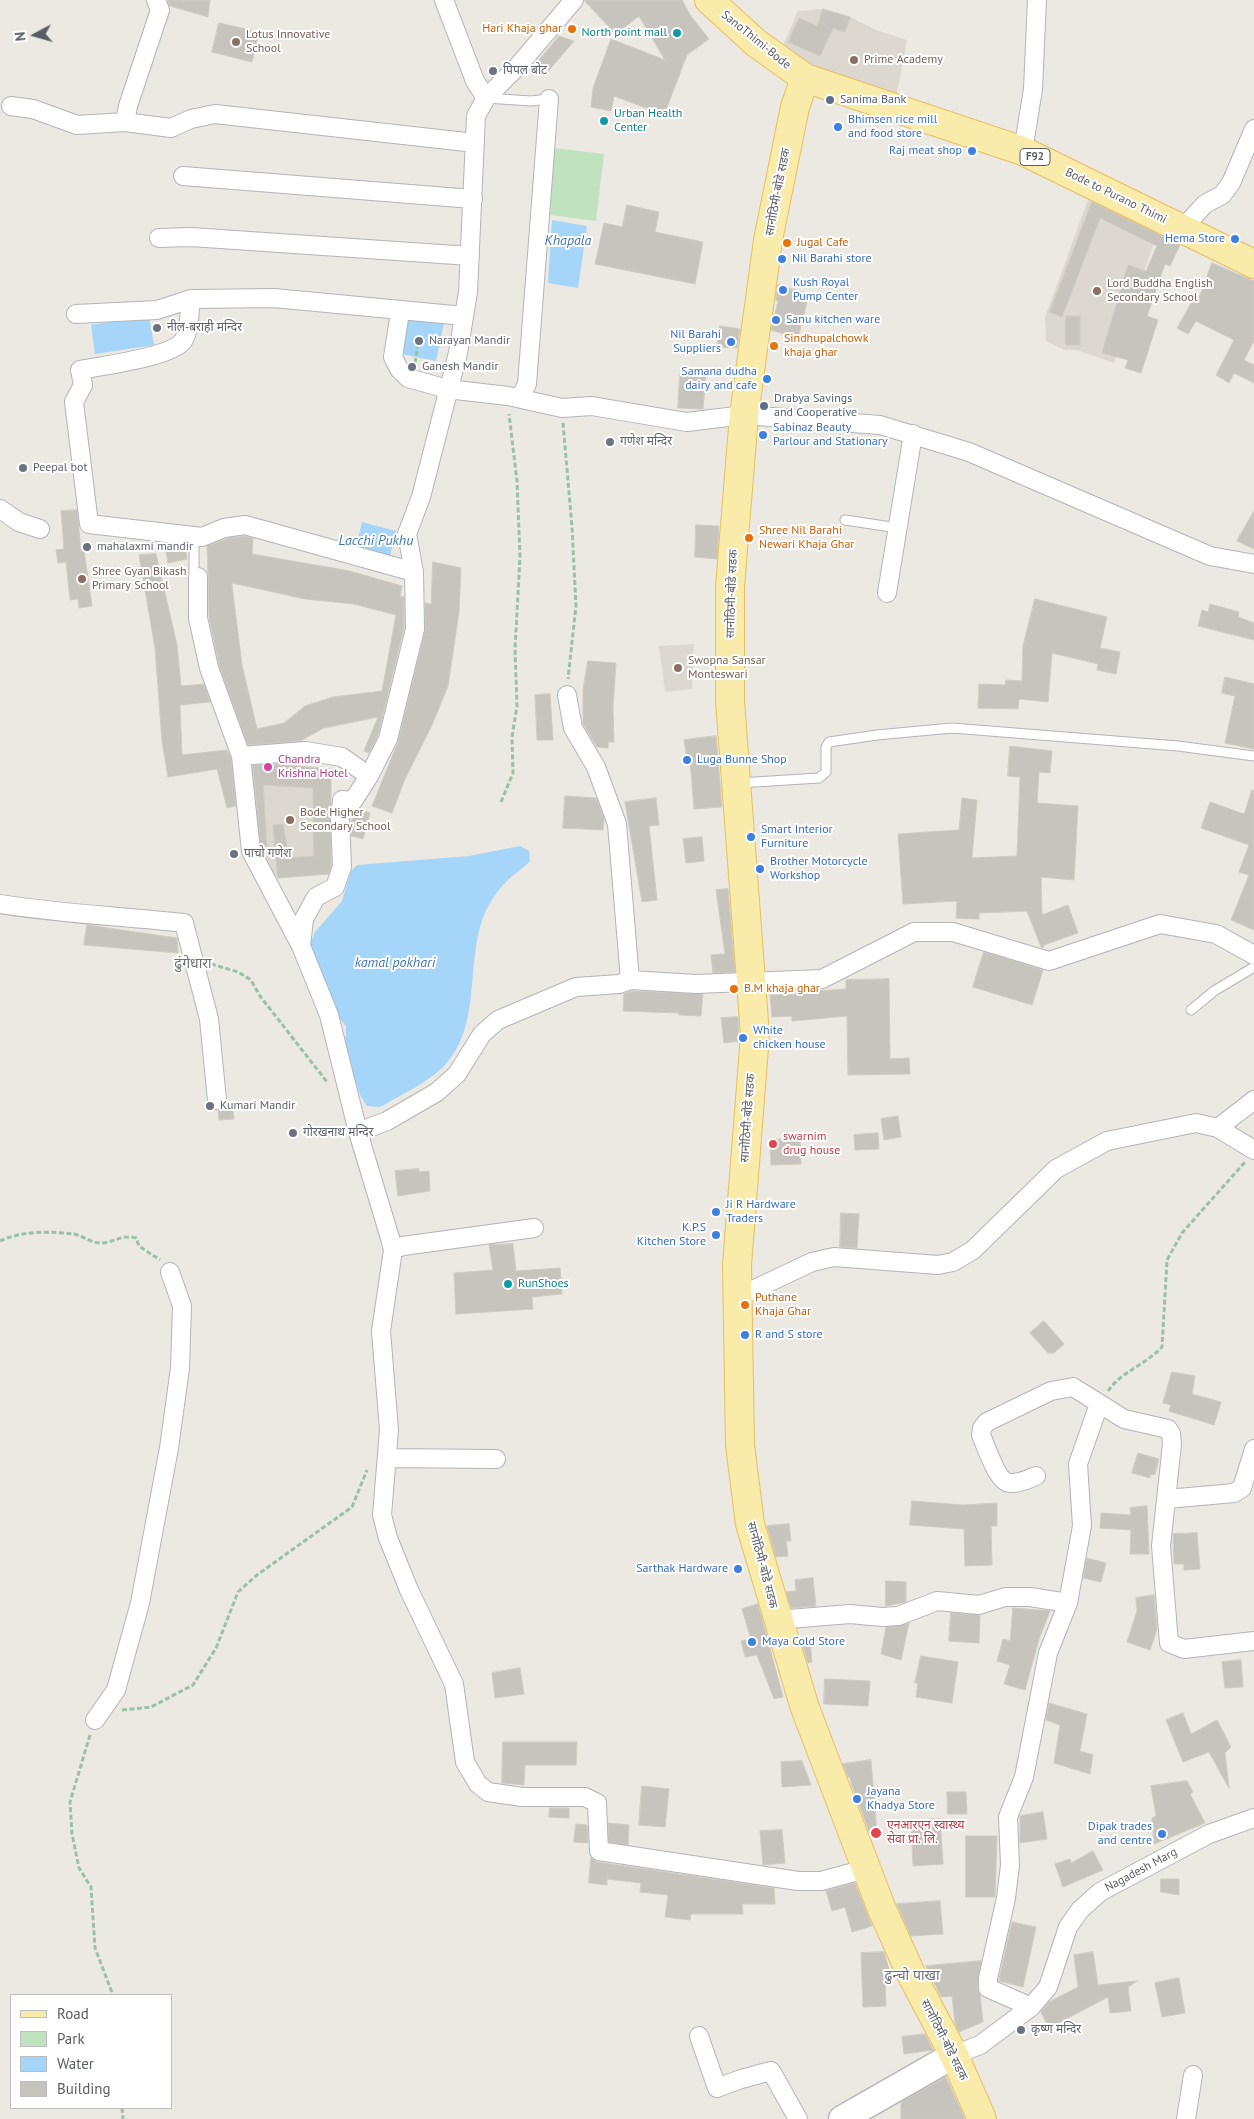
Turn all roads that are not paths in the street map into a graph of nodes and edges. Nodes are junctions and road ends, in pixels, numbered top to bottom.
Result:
1 (156, 0) edge
2 (444, 0) edge
3 (574, 0) edge
4 (709, 0) edge
5 (1037, 0) edge
6 (805, 78) junction
7 (486, 98) junction
8 (549, 99) joint
9 (11, 106) dead end
10 (125, 122) junction
11 (1254, 129) edge
12 (475, 143) junction
13 (1023, 151) junction
14 (183, 176) dead end
15 (473, 199) junction
16 (1182, 228) junction
17 (159, 238) dead end
18 (470, 256) junction
19 (1254, 264) edge
20 (191, 300) junction
21 (400, 312) junction
22 (76, 314) dead end
23 (464, 316) junction
24 (447, 389) junction
25 (514, 397) junction
26 (744, 415) junction
27 (913, 434) junction
28 (0, 509) edge
29 (844, 520) dead end
30 (898, 528) junction
31 (40, 529) dead end
32 (194, 534) junction
33 (1254, 564) edge
34 (414, 572) junction
35 (198, 577) joint
36 (887, 593) dead end
37 (567, 695) road end
38 (241, 756) junction
39 (1254, 756) edge
40 (370, 776) junction
41 (736, 783) junction
42 (0, 904) edge
43 (300, 946) junction
44 (1254, 955) edge
45 (1254, 967) edge
46 (630, 980) junction
47 (750, 982) junction
48 (1191, 1010) dead end
49 (217, 1100) dead end
50 (1254, 1100) edge
51 (1218, 1128) junction
52 (358, 1132) junction
53 (1251, 1154) edge
54 (534, 1228) dead end
55 (392, 1250) junction
56 (170, 1272) road end
57 (738, 1297) junction
58 (1099, 1404) junction
59 (1254, 1449) edge
60 (388, 1458) junction
61 (496, 1459) dead end
62 (1036, 1476) dead end
63 (1167, 1499) junction
64 (1068, 1603) junction
65 (777, 1620) junction
66 (1254, 1641) edge
67 (94, 1720) road end
68 (1254, 1818) edge
69 (866, 1869) junction
70 (1031, 2007) junction
71 (699, 2036) dead end
72 (954, 2055) junction
73 (1193, 2076) dead end
74 (798, 2119) edge
75 (842, 2119) edge
76 (982, 2119) edge
77 (1186, 2119) edge

1 - 10 street
2 - 7 street
3 - 7 street
4 - 6 main road, SanoThimi-Bode / F92
5 - 13 street
6 - 13 main road, Bode to Purano Thimi / F92
6 - 26 main road, सानोठिमी-बोडे सडक
7 - 8 lane
7 - 12 street
8 - 25 street
9 - 10 street
10 - 12 street
11 - 16 street
12 - 15 street
13 - 16 main road, Bode to Purano Thimi / F92
14 - 15 street
15 - 18 street
16 - 19 main road, Bode to Purano Thimi / F92
17 - 18 street
18 - 23 street
20 - 21 street
20 - 22 street
20 - 32 street
21 - 23 street
21 - 24 street
23 - 24 street
24 - 25 street
24 - 34 street
25 - 26 street
26 - 27 street
26 - 41 main road, सानोठिमी-बोडे सडक
27 - 30 street
27 - 33 street
28 - 31 street
29 - 30 lane
30 - 36 street
32 - 34 street
32 - 35 lane
34 - 40 street
35 - 38 street
37 - 46 street
38 - 40 street
38 - 43 street
39 - 41 lane
40 - 43 street
41 - 47 main road, सानोठिमी-बोडे सडक
42 - 49 street
43 - 52 street
44 - 47 street
45 - 48 lane
46 - 47 street
46 - 52 street
47 - 57 main road, सानोठिमी-बोडे सडक
50 - 51 street
51 - 53 street
51 - 57 street
52 - 55 street
54 - 55 street
55 - 60 street
56 - 67 street
57 - 65 main road, सानोठिमी-बोडे सडक
58 - 62 street
58 - 63 street
58 - 64 street
59 - 63 street
60 - 61 street
60 - 69 street
63 - 66 street
64 - 65 street
64 - 70 street
65 - 69 main road, सानोठिमी-बोडे सडक
68 - 70 street, Nagadesh Marg
69 - 72 main road, सानोठिमी-बोडे सडक
70 - 72 street, Nagadesh Marg
71 - 74 street
72 - 75 street
72 - 76 main road, सानोठिमी-बोडे सडक
73 - 77 street

